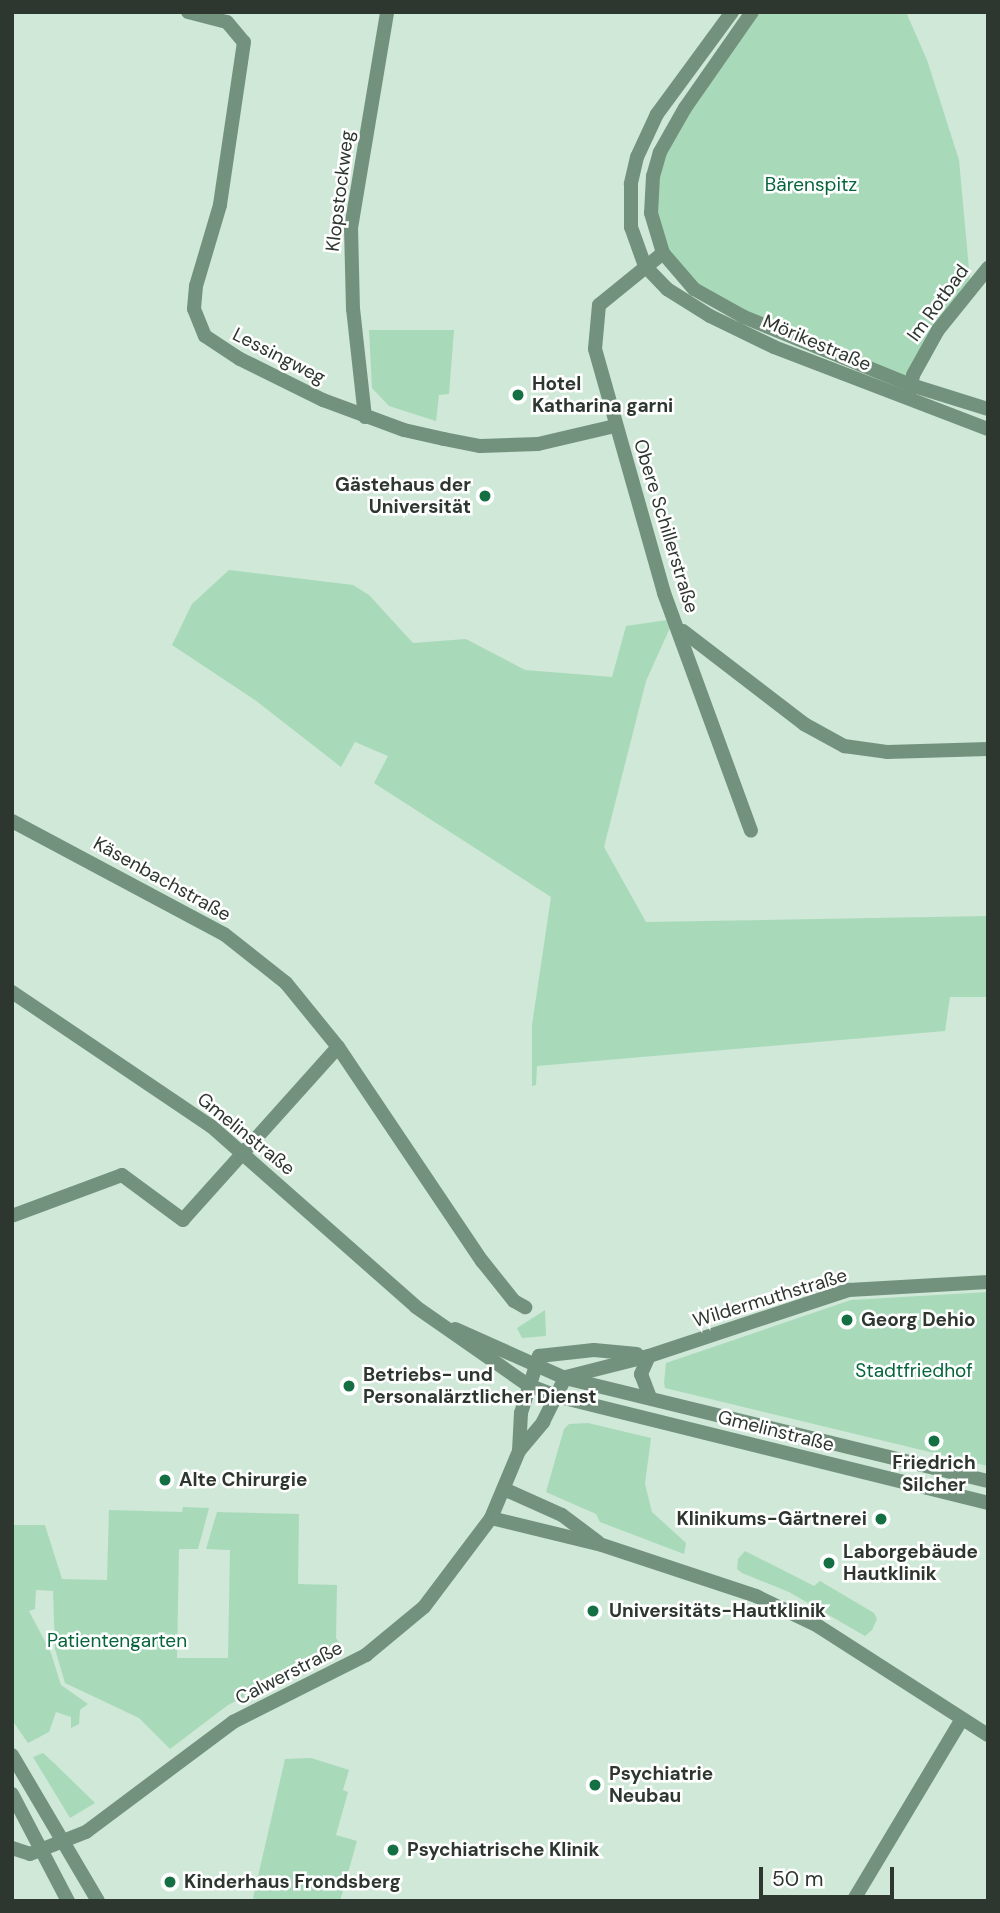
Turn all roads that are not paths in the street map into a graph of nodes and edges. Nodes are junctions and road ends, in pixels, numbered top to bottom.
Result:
1 (188, 12) edge
2 (387, 12) edge
3 (728, 14) edge
4 (751, 14) edge
5 (738, 32) junction
6 (663, 253) junction
7 (645, 266) junction
8 (988, 268) edge
9 (911, 386) junction
10 (907, 400) junction
11 (988, 409) edge
12 (365, 417) junction
13 (615, 426) junction
14 (988, 429) edge
15 (674, 619) junction
16 (988, 749) edge
17 (12, 821) edge
18 (751, 831) dead end
19 (12, 992) edge
20 (338, 1047) junction
21 (241, 1150) junction
22 (12, 1216) edge
23 (988, 1282) edge
24 (525, 1307) dead end
25 (440, 1324) junction
26 (649, 1356) junction
27 (535, 1366) junction
28 (565, 1378) junction
29 (528, 1385) junction
30 (556, 1396) junction
31 (650, 1398) junction
32 (519, 1451) junction
33 (988, 1481) edge
34 (506, 1490) junction
35 (988, 1503) edge
36 (491, 1518) junction
37 (602, 1545) junction
38 (962, 1719) junction
39 (988, 1735) edge
40 (12, 1755) edge
41 (12, 1794) edge
42 (12, 1848) edge
43 (68, 1901) edge
44 (98, 1901) edge
45 (853, 1901) edge

1 - 12 street, Lessingweg
2 - 12 street, Klopstockweg
3 - 4 street
3 - 5 street
3 - 7 street
4 - 5 street
5 - 6 street
6 - 7 street, Obere Schillerstraße
6 - 9 street, Mörikestraße
7 - 10 street, Mörikestraße
7 - 13 street, Obere Schillerstraße
8 - 9 street, Im Rotbad
9 - 10 street, Im Rotbad
9 - 11 street, Mörikestraße
10 - 14 street, Mörikestraße
12 - 13 street, Lessingweg
13 - 15 street, Obere Schillerstraße
15 - 16 street
15 - 18 street, Obere Schillerstraße
17 - 20 street, Käsenbachstraße
19 - 21 street, Gmelinstraße
20 - 21 street
20 - 24 street, Käsenbachstraße
21 - 22 street
21 - 25 street, Gmelinstraße
23 - 26 street, Wildermuthstraße
25 - 27 street, Gmelinstraße
25 - 29 street, Gmelinstraße
26 - 27 street, Wildermuthstraße
26 - 28 street, Wildermuthstraße
26 - 31 street
27 - 28 street, Gmelinstraße
27 - 29 street
28 - 30 street
28 - 31 street, Gmelinstraße
29 - 30 street, Gmelinstraße
29 - 32 street, Calwerstraße
30 - 32 street, Calwerstraße
30 - 35 street, Gmelinstraße
31 - 33 street, Gmelinstraße
32 - 34 street, Calwerstraße
34 - 36 street, Calwerstraße
34 - 37 street
36 - 37 street
36 - 42 street, Calwerstraße, bridge
37 - 38 street
38 - 39 street
38 - 45 street
40 - 44 street
41 - 43 street

